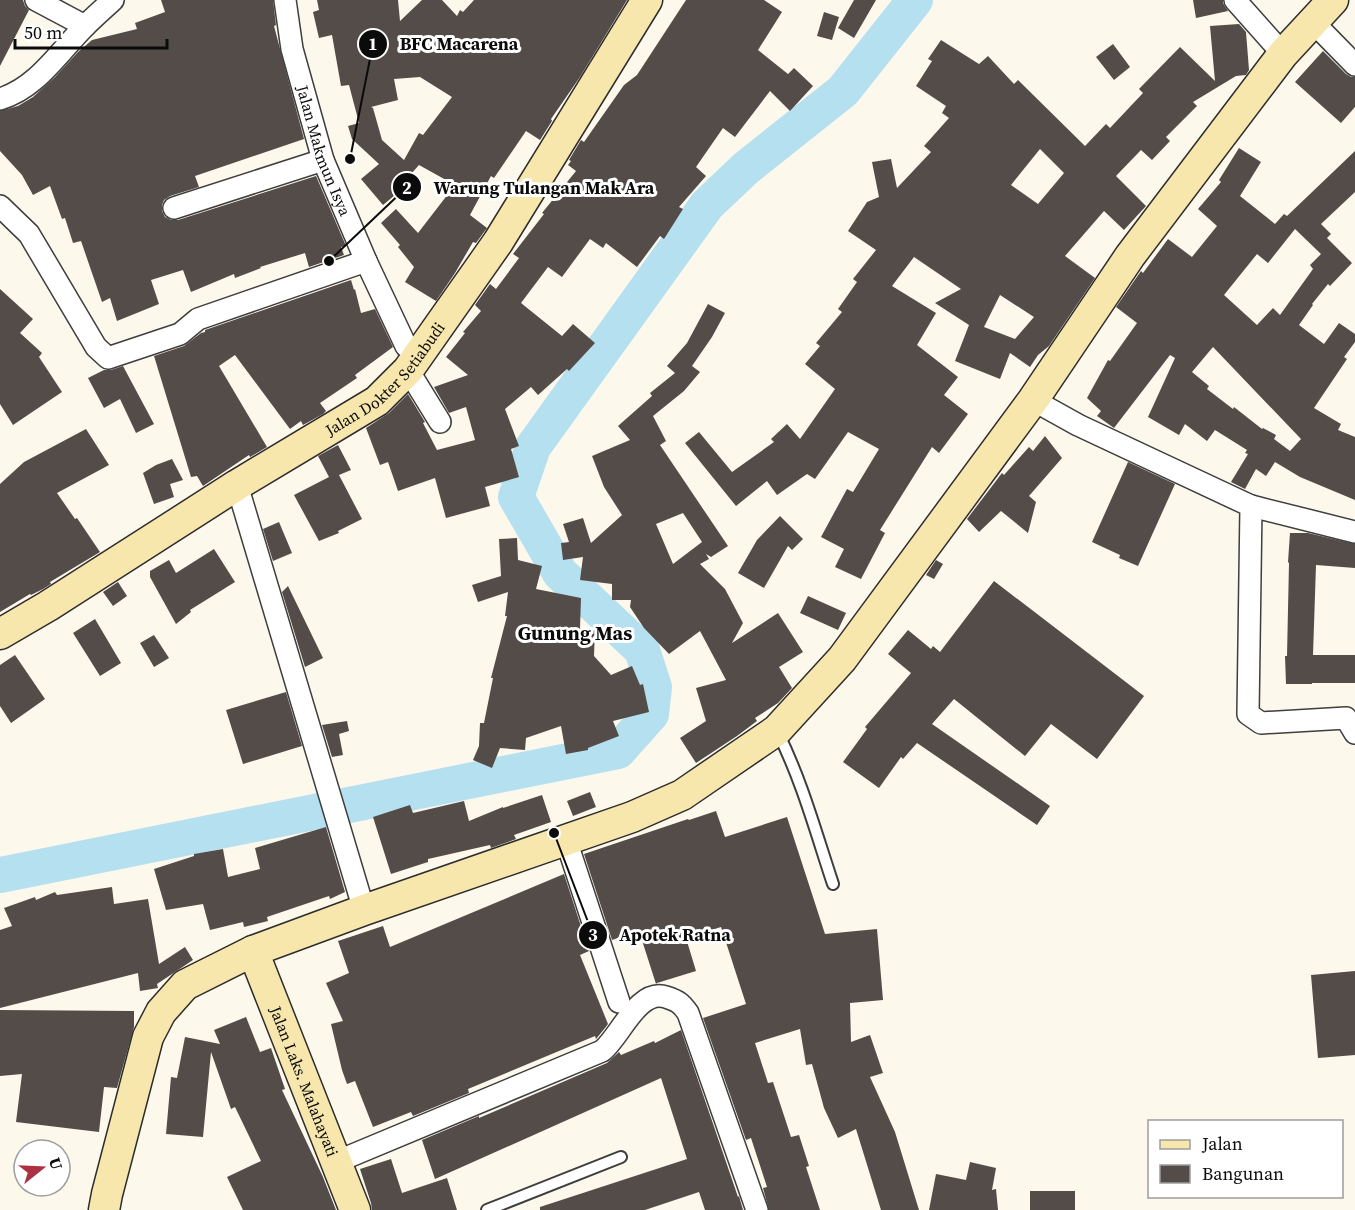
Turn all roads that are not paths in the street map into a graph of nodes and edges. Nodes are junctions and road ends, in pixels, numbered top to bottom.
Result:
1 (36, 0) edge
2 (112, 0) edge
3 (285, 0) edge
4 (647, 0) edge
5 (1235, 0) edge
6 (1333, 0) edge
7 (1313, 22) junction
8 (85, 26) junction
9 (1283, 54) junction
10 (1355, 65) edge
11 (0, 99) edge
12 (323, 160) junction
13 (0, 206) edge
14 (174, 208) dead end
15 (366, 261) junction
16 (412, 363) junction
17 (1033, 400) junction
18 (440, 422) dead end
19 (237, 485) junction
20 (1251, 506) junction
21 (1355, 532) edge
22 (0, 634) edge
23 (777, 730) junction
24 (1355, 732) edge
25 (566, 840) junction
26 (833, 884) dead end
27 (364, 910) junction
28 (253, 951) junction
29 (619, 1002) dead end
30 (621, 1157) dead end
31 (336, 1162) junction
32 (104, 1210) edge
33 (355, 1210) edge
34 (487, 1210) edge
35 (757, 1210) edge

1 - 8 street
2 - 8 street
3 - 12 street, Jalan Makmun Isya
4 - 16 street, Jalan Dokter Setiabudi
5 - 9 street
6 - 7 street
7 - 9 street
7 - 10 street
8 - 11 street
9 - 17 street
12 - 14 street
12 - 15 street, Jalan Makmun Isya
13 - 15 street
15 - 16 street, Jalan Makmun Isya
16 - 18 street, Jalan Makmun Isya
16 - 19 street, Jalan Dokter Setiabudi
17 - 20 street
17 - 23 street
19 - 22 street, Jalan Dokter Setiabudi
19 - 27 street
20 - 21 street
20 - 24 street
23 - 25 street
23 - 26 lane
25 - 27 street
25 - 29 street
27 - 28 street
28 - 31 street, Jalan Laks. Malahayati
28 - 32 street
30 - 34 lane
31 - 33 street, Jalan Laks. Malahayati
31 - 35 street

